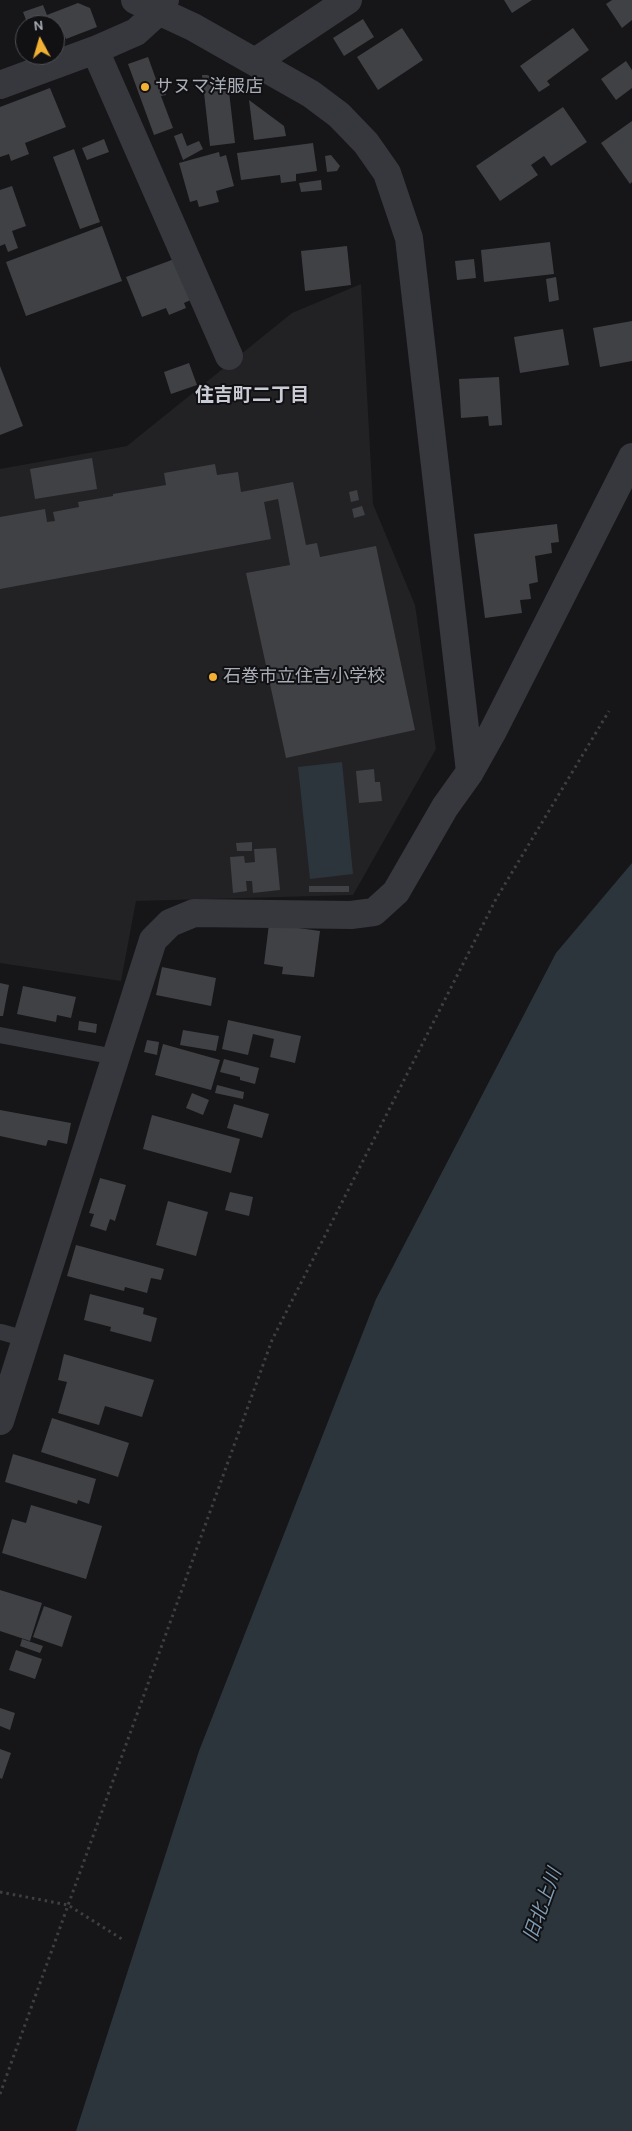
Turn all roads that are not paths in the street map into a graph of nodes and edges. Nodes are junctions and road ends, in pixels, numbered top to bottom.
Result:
1 (348, 0) edge
2 (153, 4) edge
3 (95, 50) junction
4 (255, 62) junction
5 (0, 85) edge
6 (229, 356) dead end
7 (632, 457) edge
8 (465, 778) junction
9 (0, 1035) edge
10 (115, 1057) junction
11 (13, 1336) edge
12 (8, 1367) edge
13 (0, 1421) edge

1 - 4 street
2 - 3 street
2 - 4 street
3 - 5 street
3 - 6 street
4 - 8 street
7 - 8 street
8 - 10 street
9 - 10 lane
10 - 11 street
11 - 12 street
12 - 13 street

